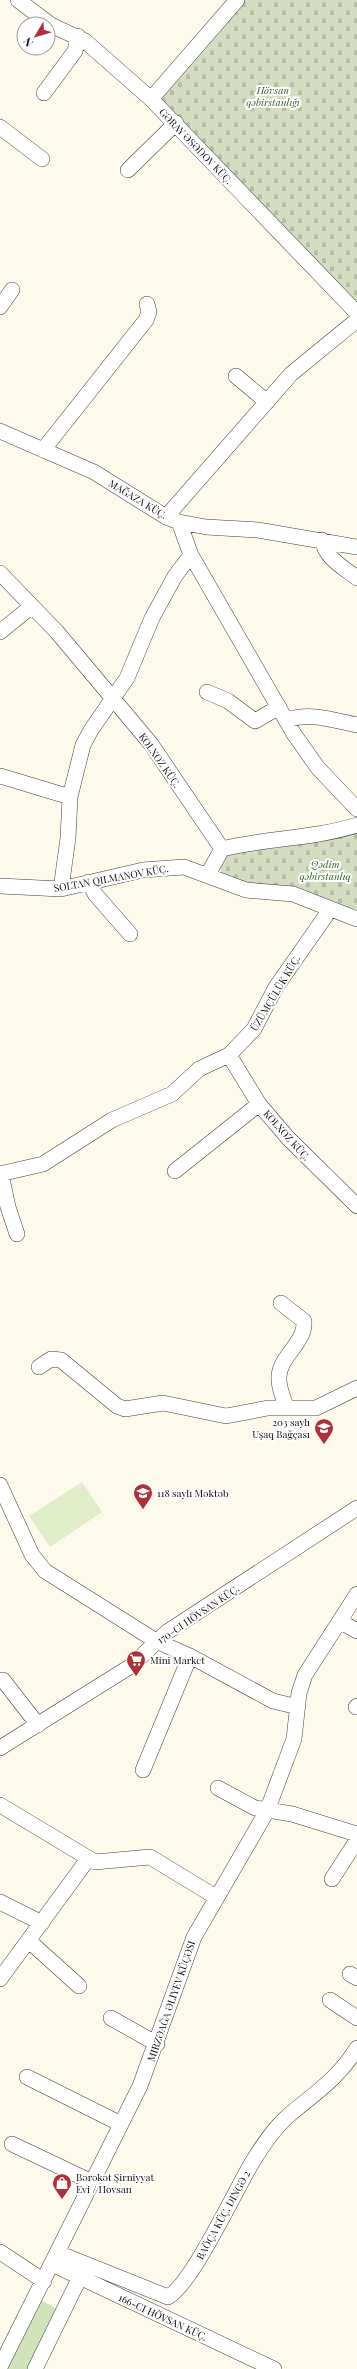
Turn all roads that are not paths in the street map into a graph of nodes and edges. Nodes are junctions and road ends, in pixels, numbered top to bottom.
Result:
1 (18, 0) edge
2 (237, 0) edge
3 (78, 36) junction
4 (44, 93) dead end
5 (151, 99) junction
6 (176, 123) junction
7 (0, 127) edge
8 (42, 158) dead end
9 (128, 170) dead end
10 (12, 290) dead end
11 (147, 304) dead end
12 (0, 307) edge
13 (357, 313) edge
14 (357, 320) edge
15 (236, 376) dead end
16 (267, 402) junction
17 (0, 431) edge
18 (43, 450) junction
19 (173, 520) junction
20 (322, 540) junction
21 (357, 547) edge
22 (191, 555) junction
23 (1, 575) edge
24 (357, 578) edge
25 (32, 606) junction
26 (0, 632) edge
27 (207, 692) dead end
28 (113, 698) junction
29 (279, 708) junction
30 (287, 720) junction
31 (357, 725) edge
32 (0, 776) edge
33 (70, 797) junction
34 (357, 809) edge
35 (357, 825) edge
36 (222, 849) junction
37 (208, 874) junction
38 (89, 882) junction
39 (0, 886) edge
40 (61, 889) junction
41 (328, 908) junction
42 (357, 919) edge
43 (130, 934) dead end
44 (229, 1055) junction
45 (259, 1104) junction
46 (175, 1171) dead end
47 (1, 1174) edge
48 (357, 1206) edge
49 (17, 1234) dead end
50 (281, 1303) dead end
51 (39, 1367) dead end
52 (357, 1388) edge
53 (286, 1408) junction
54 (0, 1484) edge
55 (357, 1508) edge
56 (357, 1594) edge
57 (341, 1622) junction
58 (357, 1632) edge
59 (156, 1641) junction
60 (190, 1656) junction
61 (3, 1680) dead end
62 (298, 1707) junction
63 (38, 1725) junction
64 (0, 1748) edge
65 (143, 1770) dead end
66 (218, 1788) dead end
67 (0, 1805) edge
68 (267, 1811) junction
69 (357, 1834) edge
70 (357, 1840) edge
71 (88, 1859) junction
72 (332, 1879) dead end
73 (216, 1897) junction
74 (0, 1902) edge
75 (42, 1924) junction
76 (29, 1941) junction
77 (0, 1980) edge
78 (79, 1986) dead end
79 (330, 2000) dead end
80 (111, 2018) dead end
81 (357, 2018) edge
82 (157, 2044) junction
83 (357, 2048) edge
84 (27, 2077) dead end
85 (121, 2124) junction
86 (12, 2144) dead end
87 (92, 2182) junction
88 (0, 2252) edge
89 (55, 2259) junction
90 (80, 2277) junction
91 (44, 2281) junction
92 (0, 2367) edge
93 (35, 2369) edge
94 (274, 2369) edge

1 - 3 street, GƏRAY ƏSƏDOV KÜÇ.
2 - 5 street
3 - 4 street
3 - 5 street, GƏRAY ƏSƏDOV KÜÇ.
5 - 6 street, GƏRAY ƏSƏDOV KÜÇ.
6 - 9 street
6 - 13 street, GƏRAY ƏSƏDOV KÜÇ.
7 - 8 street
10 - 12 street
11 - 18 street
14 - 16 street
15 - 16 street
16 - 19 street
17 - 18 street, MAĞAZA KÜÇ.
18 - 19 street, MAĞAZA KÜÇ.
19 - 20 street, MAĞAZA KÜÇ.
19 - 22 street
20 - 21 street, MAĞAZA KÜÇ.
20 - 24 street
22 - 28 street
22 - 29 street
23 - 25 street, KOLXOZ KÜÇ.
25 - 26 street
25 - 28 street, KOLXOZ KÜÇ.
27 - 29 street
28 - 33 street
28 - 36 street, KOLXOZ KÜÇ.
29 - 30 street
30 - 31 street
30 - 34 street
32 - 33 street
33 - 40 street
35 - 36 street
36 - 37 street
37 - 38 street
37 - 41 street
38 - 40 street
38 - 43 street
39 - 40 street
41 - 42 street
41 - 44 street, ÜZÜMÇÜLÜK KÜÇ.
44 - 45 street, KOLXOZ KÜÇ.
44 - 47 street, ÜZÜMÇÜLÜK KÜÇ.
45 - 46 street
45 - 48 street, KOLXOZ KÜÇ.
47 - 49 street
50 - 53 street
51 - 53 street
52 - 53 street
54 - 59 street
55 - 59 street, 170-CI HÖVSAN KÜÇ.
56 - 57 street, MIRZƏAĞA ƏLIYEV KÜÇƏSI
57 - 58 street
57 - 62 street, MIRZƏAĞA ƏLIYEV KÜÇƏSI
59 - 60 street
59 - 63 street, 170-CI HÖVSAN KÜÇ.
60 - 62 street
60 - 65 street
61 - 63 street
62 - 68 street, MIRZƏAĞA ƏLIYEV KÜÇƏSI
63 - 64 street, 170-CI HÖVSAN KÜÇ.
66 - 68 street
67 - 71 street
68 - 69 street
68 - 73 street, MIRZƏAĞA ƏLIYEV KÜÇƏSI
70 - 72 street
71 - 73 street
71 - 75 street
73 - 82 street, MIRZƏAĞA ƏLIYEV KÜÇƏSI
74 - 75 street
75 - 76 street
76 - 77 street
76 - 78 street
79 - 81 street
80 - 82 street
82 - 85 street, MIRZƏAĞA ƏLIYEV KÜÇƏSI
83 - 89 street
84 - 85 street
85 - 87 street, MIRZƏAĞA ƏLIYEV KÜÇƏSI
86 - 87 street
87 - 89 street, MIRZƏAĞA ƏLIYEV KÜÇƏSI
88 - 91 street
89 - 90 street
89 - 91 street, MIRZƏAĞA ƏLIYEV KÜÇƏSI
90 - 93 street
90 - 94 street
91 - 92 street, MIRZƏAĞA ƏLIYEV KÜÇƏSI

